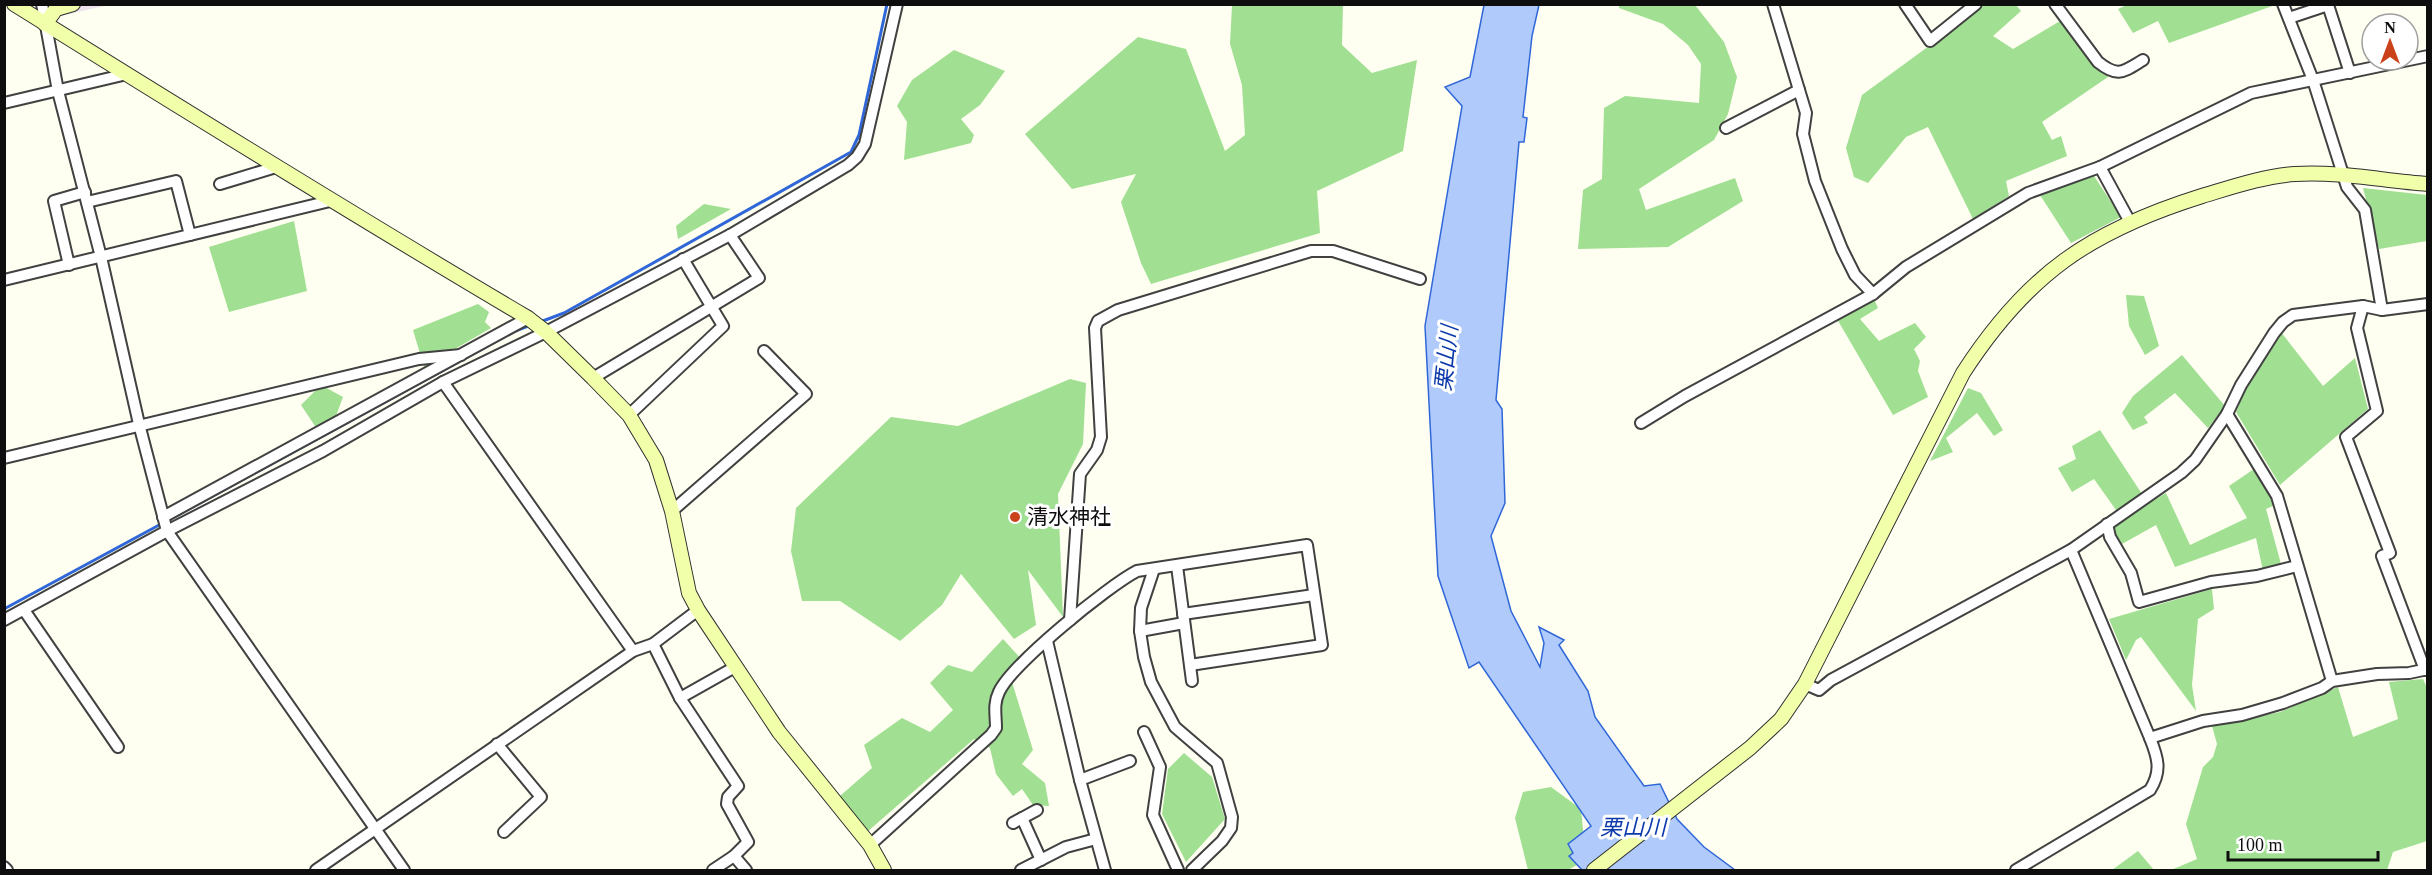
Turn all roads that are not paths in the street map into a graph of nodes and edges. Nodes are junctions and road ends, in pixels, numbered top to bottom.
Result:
1 (14, 4) edge
2 (42, 4) edge
3 (73, 4) edge
4 (897, 4) edge
5 (1773, 4) edge
6 (1905, 4) edge
7 (1976, 4) edge
8 (2055, 4) edge
9 (2283, 4) edge
10 (2289, 18) junction
11 (45, 24) junction
12 (2427, 56) edge
13 (2143, 60) dead end
14 (2350, 73) junction
15 (128, 74) junction
16 (2313, 81) junction
17 (58, 90) junction
18 (1800, 90) junction
19 (4, 103) edge
20 (1726, 128) dead end
21 (276, 167) junction
22 (2100, 167) junction
23 (2343, 176) junction
24 (220, 184) dead end
25 (2427, 184) edge
26 (86, 197) junction
27 (330, 201) junction
28 (2130, 222) junction
29 (190, 235) junction
30 (730, 235) junction
31 (101, 257) junction
32 (683, 259) junction
33 (69, 265) junction
34 (1420, 279) dead end
35 (4, 280) edge
36 (1873, 294) junction
37 (2427, 304) edge
38 (711, 305) junction
39 (2363, 306) junction
40 (2382, 310) junction
41 (528, 318) junction
42 (546, 332) junction
43 (764, 351) dead end
44 (461, 355) junction
45 (593, 378) junction
46 (443, 382) junction
47 (2227, 414) junction
48 (629, 415) junction
49 (1641, 423) dead end
50 (139, 424) junction
51 (4, 458) edge
52 (672, 511) junction
53 (163, 517) junction
54 (2107, 524) junction
55 (167, 531) junction
56 (2071, 550) junction
57 (1177, 566) junction
58 (2297, 566) junction
59 (1154, 568) junction
60 (1314, 595) junction
61 (24, 610) junction
62 (698, 610) junction
63 (1183, 619) junction
64 (4, 620) edge
65 (1070, 620) junction
66 (1140, 631) junction
67 (1047, 641) junction
68 (653, 644) junction
69 (633, 651) junction
70 (1190, 665) junction
71 (735, 667) junction
72 (2426, 669) edge
73 (1192, 681) dead end
74 (2332, 681) junction
75 (1805, 684) junction
76 (680, 698) junction
77 (1143, 732) dead end
78 (2150, 738) junction
79 (496, 744) junction
80 (118, 747) dead end
81 (1130, 761) dead end
82 (1080, 780) junction
83 (1037, 810) dead end
84 (374, 829) junction
85 (504, 832) dead end
86 (1096, 839) junction
87 (870, 845) junction
88 (734, 856) junction
89 (1041, 860) junction
90 (1026, 869) edge
91 (316, 870) edge
92 (404, 870) edge
93 (712, 870) edge
94 (746, 870) edge
95 (884, 870) edge
96 (1105, 870) edge
97 (1178, 870) edge
98 (1192, 870) edge
99 (1594, 870) edge
100 (2016, 870) edge

1 - 11 street
2 - 11 street
3 - 11 street
4 - 30 street
5 - 18 street
6 - 7 street
8 - 13 street
9 - 10 street
10 - 14 street
10 - 16 street
11 - 15 street
11 - 17 street
12 - 14 street
14 - 16 street
15 - 17 street
15 - 21 street
16 - 22 street
16 - 23 street
17 - 19 street
17 - 26 street
18 - 20 street
18 - 36 street
21 - 24 street
21 - 27 street
22 - 28 street
22 - 36 street
23 - 25 street
23 - 28 street
23 - 40 street
26 - 29 street
26 - 31 street
26 - 33 street
27 - 29 street
27 - 41 street
28 - 75 street
29 - 31 street
30 - 32 street
30 - 38 street
31 - 33 street
31 - 50 street
32 - 38 street
32 - 42 street
33 - 35 street
34 - 65 street
36 - 49 street
37 - 40 street
38 - 45 street
38 - 48 street
39 - 40 street
39 - 47 street
39 - 72 street
41 - 42 street
41 - 44 street
42 - 45 street
42 - 46 street
43 - 52 street
44 - 50 street
44 - 53 street
45 - 48 street
46 - 55 street
46 - 69 street
47 - 54 street
47 - 58 street
48 - 52 street
50 - 51 street
50 - 53 street
52 - 62 street
53 - 55 street
54 - 56 street
54 - 58 street
55 - 61 street
55 - 84 street
56 - 75 street
56 - 78 street
57 - 59 street
57 - 60 street
57 - 63 street
58 - 74 street
59 - 65 street
59 - 66 street
60 - 63 street
60 - 70 street
61 - 64 street
61 - 80 street
62 - 68 street
62 - 71 street
63 - 66 street
63 - 70 street
65 - 67 street
66 - 98 street
67 - 82 street
67 - 87 street
68 - 69 street
68 - 76 street
69 - 79 street
70 - 73 street
71 - 76 street
71 - 87 street
72 - 74 street
74 - 78 street
75 - 99 street
76 - 88 street
77 - 97 street
78 - 100 street
79 - 84 street
79 - 85 street
81 - 82 street
82 - 86 street
83 - 89 street
84 - 91 street
84 - 92 street
86 - 89 street
86 - 96 street
87 - 95 street
88 - 93 street
88 - 94 street
89 - 90 street

